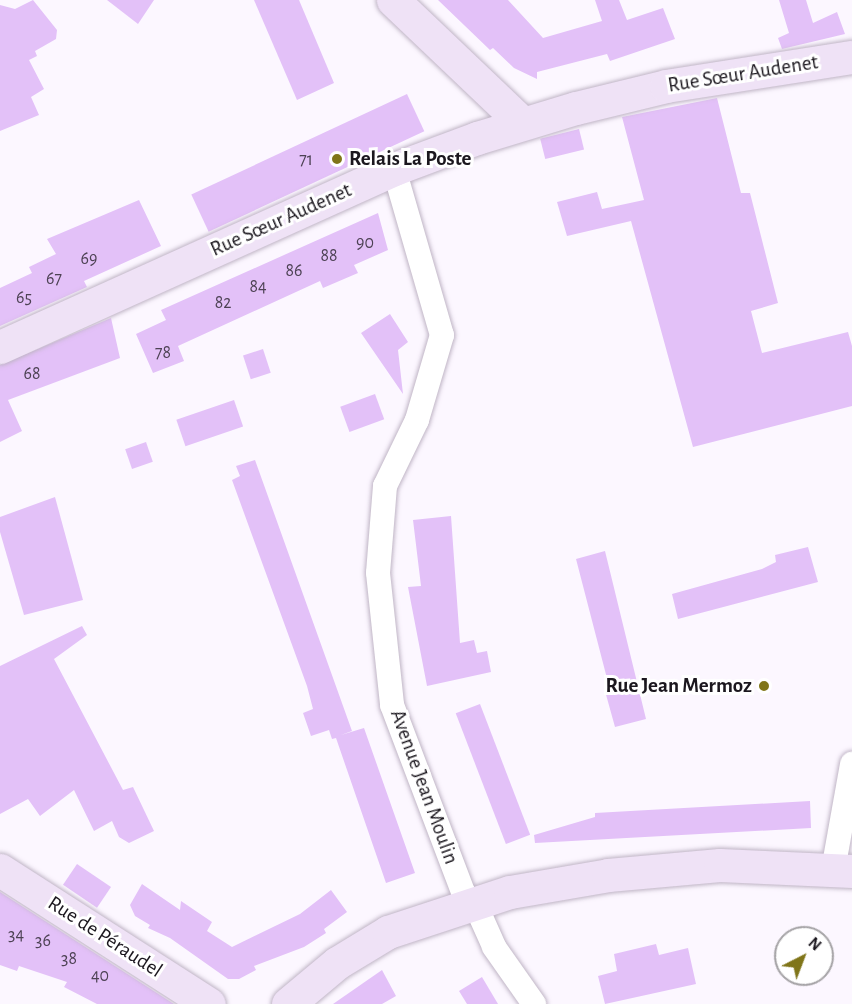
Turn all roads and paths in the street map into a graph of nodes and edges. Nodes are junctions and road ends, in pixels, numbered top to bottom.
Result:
1 (393, 0) edge
2 (852, 57) edge
3 (479, 84) junction
4 (522, 123) junction
5 (477, 138) junction
6 (394, 169) junction
7 (0, 346) edge
8 (852, 764) edge
9 (0, 870) edge
10 (842, 870) edge
11 (471, 903) junction
12 (209, 1004) edge
13 (288, 1004) edge
14 (534, 1004) edge

1 - 3 street
2 - 4 street, Rue Sœur Audenet
3 - 4 street
3 - 5 street
4 - 5 street, Rue Sœur Audenet
5 - 6 street, Rue Sœur Audenet
6 - 7 street, Rue Sœur Audenet
6 - 11 street, Avenue Jean Moulin
8 - 10 street
9 - 12 street, Rue de Péraudel
10 - 11 street
11 - 13 street
11 - 14 street, Avenue Jean Moulin

